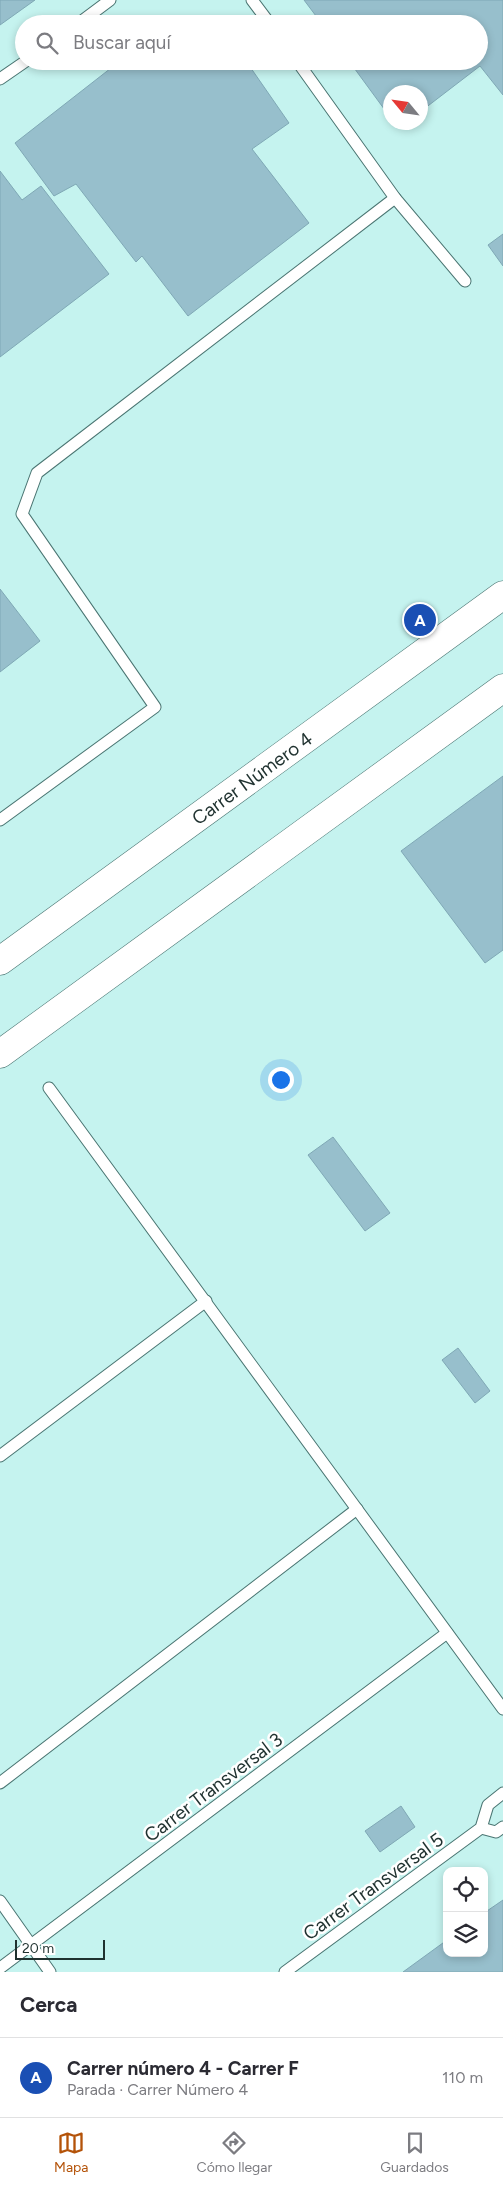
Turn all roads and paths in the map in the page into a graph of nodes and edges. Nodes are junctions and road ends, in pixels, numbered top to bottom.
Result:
1 (110, 0) edge
2 (252, 0) edge
3 (90, 15) edge
4 (263, 15) edge
5 (15, 69) edge
6 (303, 70) edge
7 (0, 79) edge
8 (395, 198) junction
9 (465, 280) dead end
10 (503, 594) edge
11 (503, 688) edge
12 (0, 820) edge
13 (0, 961) edge
14 (0, 1054) edge
15 (50, 1088) dead end
16 (206, 1301) junction
17 (0, 1456) edge
18 (358, 1510) junction
19 (447, 1633) junction
20 (503, 1709) edge
21 (0, 1783) edge
22 (503, 1793) edge
23 (503, 1827) edge
24 (481, 1828) junction
25 (0, 1901) edge
26 (31, 1945) junction
27 (0, 1968) edge
28 (50, 1972) edge
29 (285, 1972) edge

1 - 3 lane
2 - 4 lane
5 - 7 lane
6 - 8 lane
8 - 9 lane
8 - 12 lane
10 - 13 street, Carrer Número 4
11 - 14 street
15 - 16 lane
16 - 17 lane
16 - 18 lane
18 - 19 lane
18 - 21 lane
19 - 20 lane
19 - 26 lane, Carrer Transversal 3
22 - 24 lane
23 - 24 lane
24 - 29 lane, Carrer Transversal 5
25 - 26 lane
26 - 27 lane, Carrer Transversal 3
26 - 28 lane

